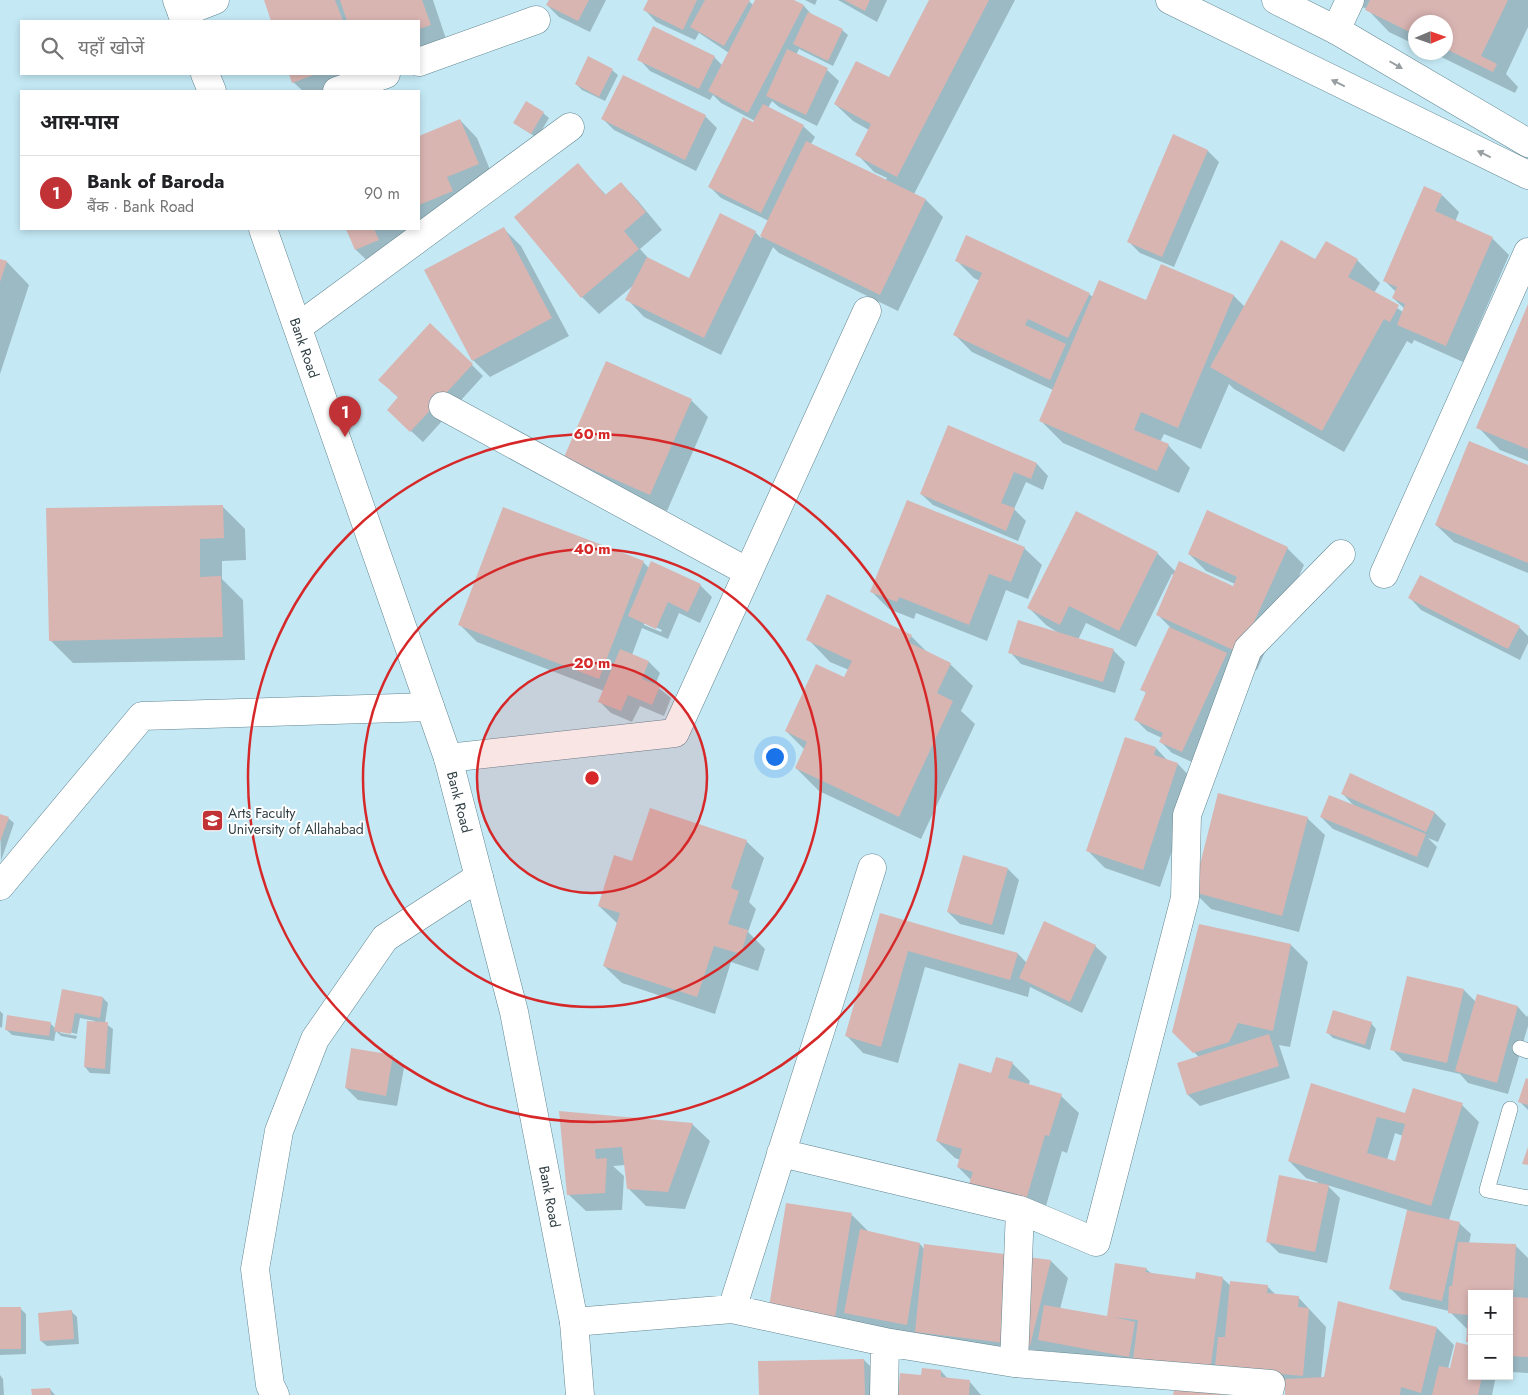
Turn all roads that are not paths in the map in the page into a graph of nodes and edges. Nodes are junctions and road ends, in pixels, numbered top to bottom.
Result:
1 (215, 0) edge
2 (1170, 0) edge
3 (1276, 0) edge
4 (1350, 0) edge
5 (181, 11) edge
6 (536, 20) dead end
7 (1336, 30) junction
8 (420, 62) edge
9 (205, 75) edge
10 (383, 75) edge
11 (212, 90) edge
12 (340, 90) edge
13 (570, 127) dead end
14 (1528, 143) edge
15 (1528, 175) edge
16 (263, 230) edge
17 (1528, 252) edge
18 (867, 311) dead end
19 (298, 327) junction
20 (443, 406) dead end
21 (1341, 554) dead end
22 (748, 572) junction
23 (1384, 574) dead end
24 (430, 707) junction
25 (448, 758) junction
26 (872, 868) dead end
27 (479, 877) junction
28 (0, 886) edge
29 (1510, 1109) dead end
30 (781, 1153) junction
31 (1528, 1198) edge
32 (1020, 1210) junction
33 (732, 1309) junction
34 (574, 1322) junction
35 (885, 1342) junction
36 (1014, 1363) junction
37 (275, 1395) edge
38 (580, 1395) edge
39 (884, 1395) edge
40 (1268, 1395) edge

1 - 5 street
15 -> 2 street
3 - 7 street
4 - 7 street
6 - 8 street
7 -> 14 street
9 - 11 street
10 - 12 street
13 - 19 street
16 - 19 street, Bank Road
17 - 23 street
18 - 22 street
19 - 24 street, Bank Road
20 - 22 street
21 - 32 street
22 - 25 street
24 - 25 street, Bank Road
24 - 28 street
25 - 27 street, Bank Road
26 - 30 street
27 - 34 street, Bank Road
27 - 37 street
29 - 31 lane
30 - 32 street
30 - 33 street
32 - 36 street
33 - 34 street
33 - 35 street
34 - 38 street, Bank Road
35 - 36 street
35 - 39 street
36 - 40 street

